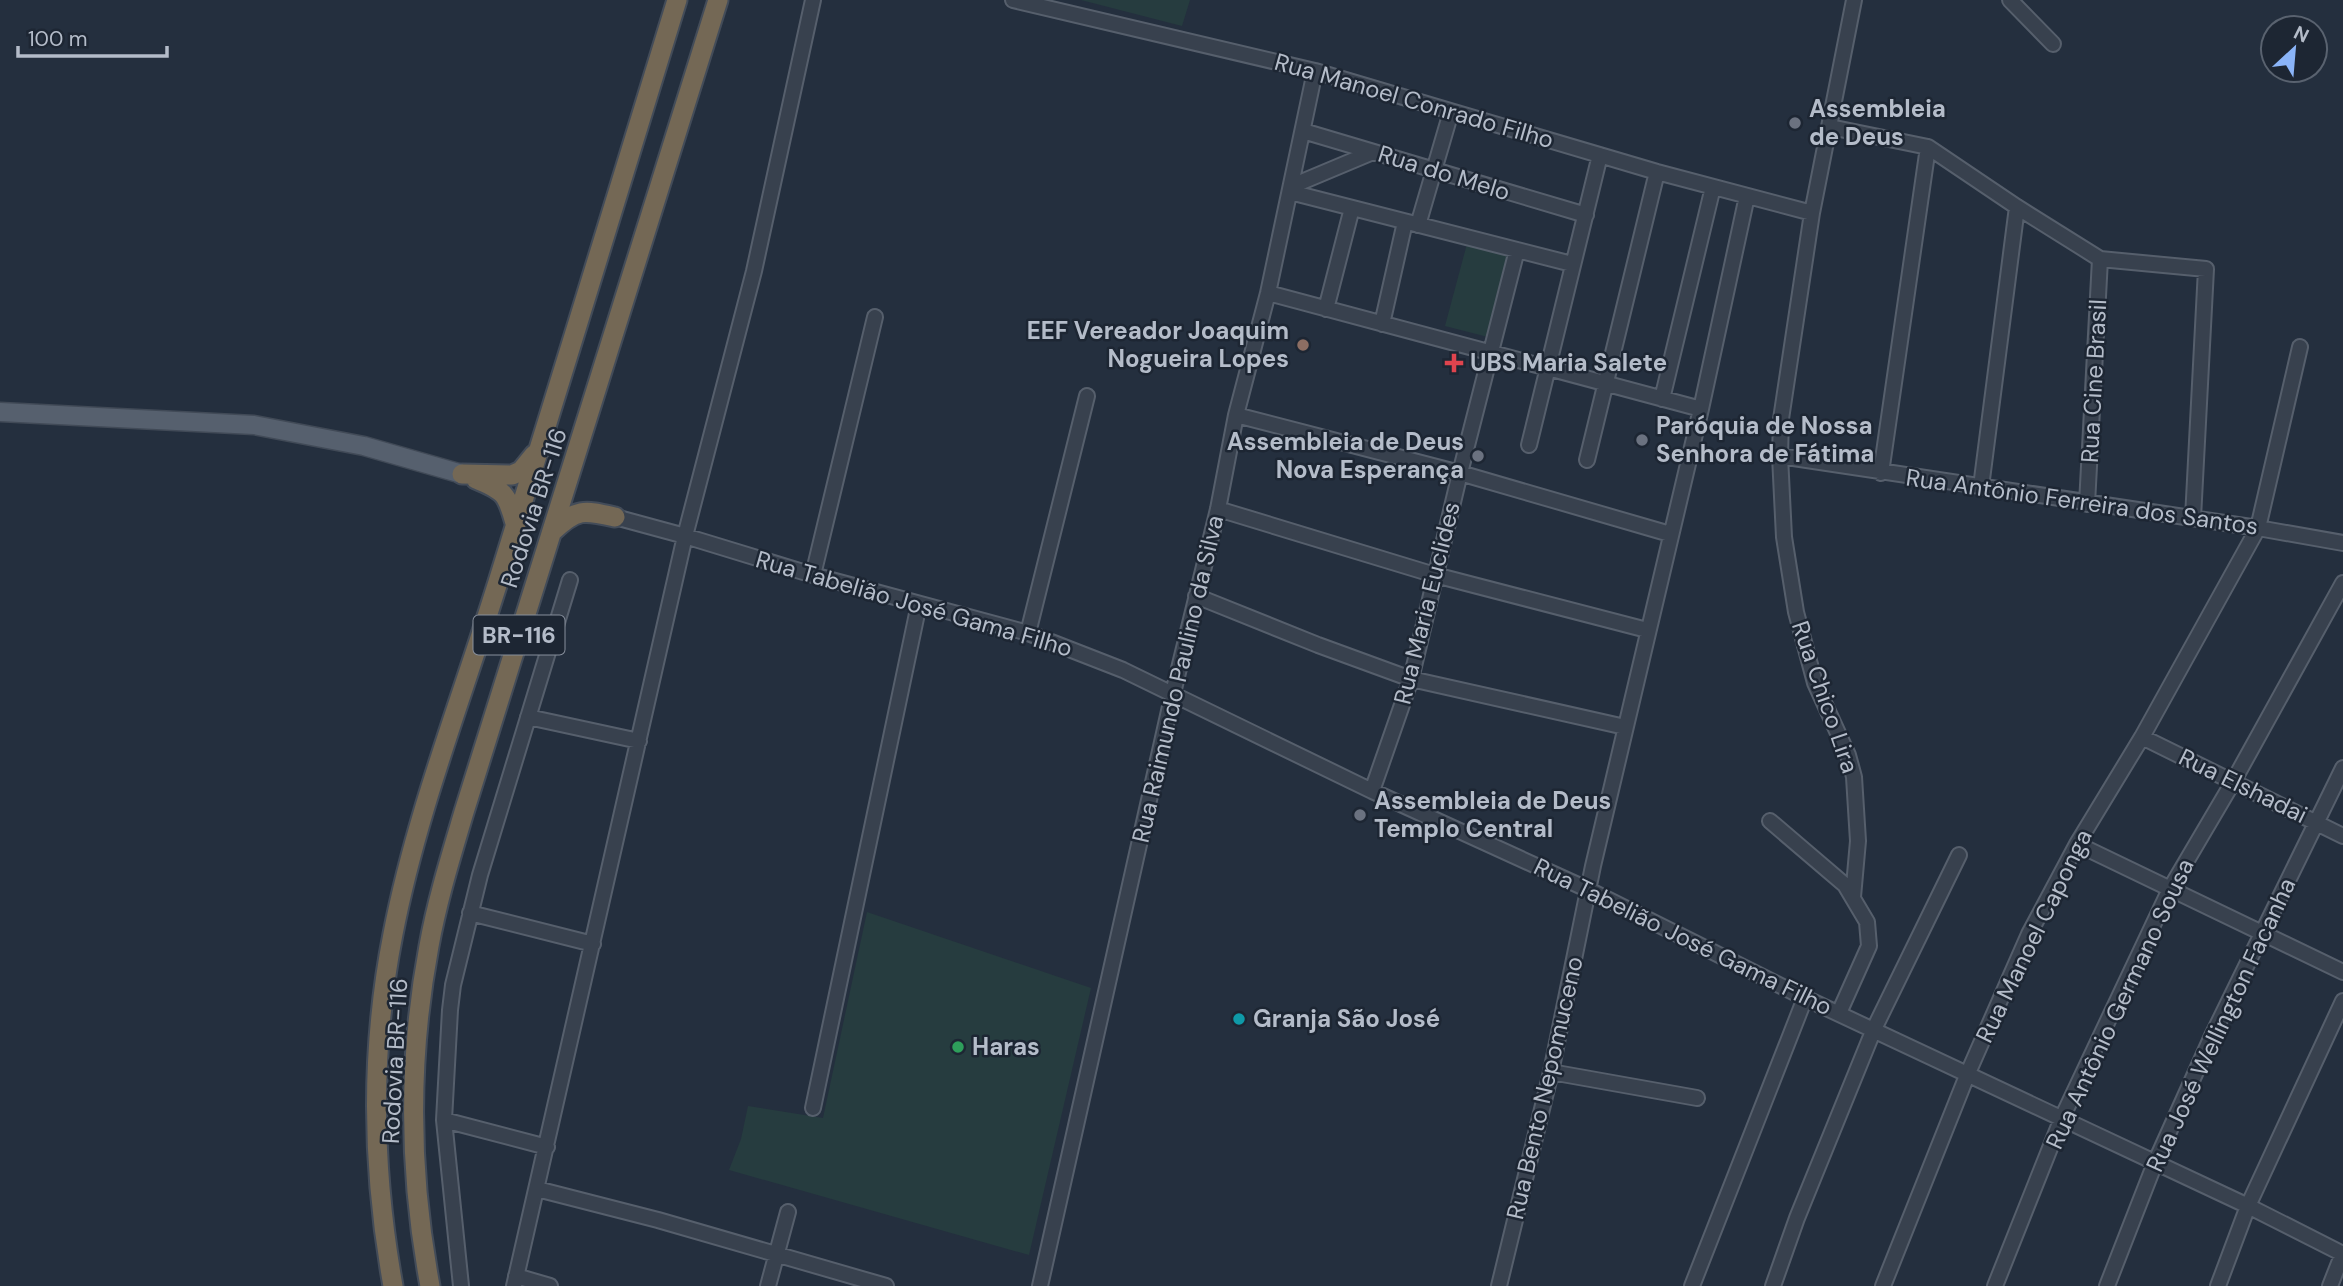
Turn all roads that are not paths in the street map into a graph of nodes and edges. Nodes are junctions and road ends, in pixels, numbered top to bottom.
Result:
1 (677, 0) edge
2 (718, 0) edge
3 (813, 0) edge
4 (1013, 0) edge
5 (1854, 0) edge
6 (2010, 0) edge
7 (2053, 44) dead end
8 (1315, 71) junction
9 (1451, 112) junction
10 (1830, 127) junction
11 (1303, 131) junction
12 (1928, 147) junction
13 (1373, 152) junction
14 (1600, 155) junction
15 (1434, 171) junction
16 (1657, 172) junction
17 (1713, 187) junction
18 (1291, 189) junction
19 (1747, 196) junction
20 (2017, 207) junction
21 (1352, 208) junction
22 (1812, 213) junction
23 (1586, 215) junction
24 (1412, 223) junction
25 (1517, 250) junction
26 (2100, 259) junction
27 (1572, 264) junction
28 (1268, 293) junction
29 (1325, 309) junction
30 (875, 317) dead end
31 (1382, 324) junction
32 (2300, 347) dead end
33 (1490, 353) junction
34 (1547, 368) junction
35 (1605, 384) junction
36 (1087, 396) dead end
37 (1662, 399) junction
38 (1701, 410) junction
39 (0, 412) edge
40 (1236, 415) junction
41 (1529, 445) dead end
42 (539, 449) junction
43 (1780, 456) junction
44 (1587, 460) dead end
45 (573, 468) junction
46 (1460, 473) junction
47 (1881, 473) junction
48 (463, 474) junction
49 (1980, 487) junction
50 (2087, 504) junction
51 (1218, 509) junction
52 (615, 517) junction
53 (2193, 518) junction
54 (515, 523) junction
55 (2258, 528) junction
56 (553, 532) junction
57 (1670, 534) junction
58 (685, 536) junction
59 (2343, 543) edge
60 (813, 575) junction
61 (1435, 575) junction
62 (570, 580) dead end
63 (2343, 583) edge
64 (1196, 596) junction
65 (919, 604) junction
66 (1647, 630) junction
67 (1028, 633) junction
68 (1411, 679) junction
69 (1173, 692) junction
70 (527, 717) junction
71 (1625, 727) junction
72 (2142, 737) junction
73 (639, 741) junction
74 (2343, 768) edge
75 (2233, 782) junction
76 (1372, 791) junction
77 (1770, 821) dead end
78 (2317, 823) junction
79 (2343, 836) edge
80 (2077, 844) junction
81 (1959, 855) dead end
82 (2170, 889) junction
83 (1588, 890) junction
84 (1853, 897) junction
85 (470, 913) junction
86 (2262, 933) junction
87 (593, 944) junction
88 (2343, 972) edge
89 (1805, 998) junction
90 (2343, 1001) edge
91 (1839, 1013) junction
92 (1874, 1029) junction
93 (1551, 1072) junction
94 (1968, 1073) junction
95 (1696, 1098) dead end
96 (813, 1108) dead end
97 (2062, 1118) junction
98 (444, 1120) junction
99 (547, 1147) junction
100 (2155, 1163) junction
101 (537, 1189) junction
102 (2248, 1206) junction
103 (788, 1212) dead end
104 (2343, 1254) edge
105 (777, 1255) junction
106 (515, 1281) edge
107 (393, 1286) edge
108 (430, 1286) edge
109 (461, 1286) edge
110 (550, 1286) edge
111 (768, 1286) edge
112 (886, 1286) edge
113 (1040, 1286) edge
114 (1499, 1286) edge
115 (1692, 1286) edge
116 (1773, 1286) edge
117 (1883, 1286) edge
118 (1995, 1286) edge
119 (2107, 1286) edge
120 (2218, 1286) edge
121 (2330, 1286) edge

1 - 42 highway, Rodovia BR-116 / BR-116
2 - 45 highway, Rodovia BR-116 / BR-116
3 - 58 street
4 - 8 street, Rua Manoel Conrado Filho
5 - 10 street, Rua Chico Lira
6 - 7 street
8 - 9 street, Rua Manoel Conrado Filho
8 - 11 street, Rua Raimundo Paulino da Silva
9 - 14 street, Rua Manoel Conrado Filho
9 - 15 street
10 - 12 street
10 - 22 street, Rua Chico Lira
11 - 13 street, Rua do Melo
11 - 18 street, Rua Raimundo Paulino da Silva
12 - 20 street
12 - 47 street
13 - 15 street, Rua do Melo
13 - 18 street
14 - 16 street, Rua Manoel Conrado Filho
14 - 23 street
15 - 23 street, Rua do Melo
15 - 24 street
16 - 17 street, Rua Manoel Conrado Filho
16 - 35 street
17 - 19 street, Rua Manoel Conrado Filho
17 - 37 street
18 - 21 street
18 - 28 street, Rua Raimundo Paulino da Silva
19 - 22 street, Rua Manoel Conrado Filho
19 - 38 street, Rua Bento Nepomuceno
20 - 26 street
20 - 49 street
21 - 24 street
21 - 29 street
22 - 43 street, Rua Chico Lira
23 - 27 street
24 - 25 street
24 - 31 street
25 - 27 street
25 - 33 street, Rua Maria Euclides
26 - 50 street, Rua Cine Brasil
26 - 53 street
27 - 34 street
28 - 29 street
28 - 40 street, Rua Raimundo Paulino da Silva
29 - 31 street
30 - 60 street
31 - 33 street
32 - 55 street, Rua Manoel Caponga
33 - 34 street
33 - 46 street, Rua Maria Euclides
34 - 35 street
34 - 41 street
35 - 37 street
35 - 44 street
36 - 67 street
37 - 38 street
38 - 57 street, Rua Bento Nepomuceno
39 - 48 main road
40 - 46 street
40 - 51 street, Rua Raimundo Paulino da Silva
42 - 48 highway
42 - 54 highway, Rodovia BR-116 / BR-116
43 - 47 street, Rua Antônio Ferreira dos Santos
43 - 84 street, Rua Chico Lira
45 - 52 highway
45 - 56 highway, Rodovia BR-116 / BR-116
46 - 57 street
46 - 61 street, Rua Maria Euclides
47 - 49 street, Rua Antônio Ferreira dos Santos
48 - 54 highway
49 - 50 street, Rua Antônio Ferreira dos Santos
50 - 53 street, Rua Antônio Ferreira dos Santos
51 - 61 street
51 - 64 street, Rua Raimundo Paulino da Silva
52 - 56 highway
52 - 58 street, Rua Tabelião José Gama Filho
53 - 55 street, Rua Antônio Ferreira dos Santos
54 - 107 highway, Rodovia BR-116 / BR-116
55 - 59 street, Rua Antônio Ferreira dos Santos
55 - 72 street, Rua Manoel Caponga
56 - 108 highway, Rodovia BR-116 / BR-116
57 - 66 street, Rua Bento Nepomuceno
58 - 60 street, Rua Tabelião José Gama Filho
58 - 73 street
60 - 65 street, Rua Tabelião José Gama Filho
61 - 66 street
61 - 68 street, Rua Maria Euclides
62 - 70 street
63 - 75 street, Rua Antônio Germano Sousa
64 - 68 street
64 - 69 street, Rua Raimundo Paulino da Silva
65 - 67 street, Rua Tabelião José Gama Filho
65 - 96 street
66 - 71 street, Rua Bento Nepomuceno
67 - 69 street, Rua Tabelião José Gama Filho
68 - 71 street
68 - 76 street, Rua Maria Euclides
69 - 76 street, Rua Tabelião José Gama Filho
69 - 113 street, Rua Raimundo Paulino da Silva
70 - 73 street
70 - 85 street
71 - 83 street, Rua Bento Nepomuceno
72 - 75 street, Rua Elshadai
72 - 80 street, Rua Manoel Caponga
73 - 87 street
74 - 78 street, Rua José Wellington Facanha
75 - 78 street, Rua Elshadai
75 - 82 street, Rua Antônio Germano Sousa
76 - 83 street, Rua Tabelião José Gama Filho
77 - 84 street
78 - 79 street, Rua Elshadai
78 - 86 street, Rua José Wellington Facanha
80 - 82 street
80 - 94 street, Rua Manoel Caponga
81 - 92 street
82 - 86 street
82 - 97 street, Rua Antônio Germano Sousa
83 - 89 street, Rua Tabelião José Gama Filho
83 - 93 street, Rua Bento Nepomuceno
84 - 91 street, Rua Chico Lira
85 - 87 street
85 - 98 street
86 - 88 street
86 - 100 street, Rua José Wellington Facanha
87 - 99 street
89 - 91 street, Rua Tabelião José Gama Filho
89 - 115 street
90 - 102 street
91 - 92 street, Rua Tabelião José Gama Filho
92 - 94 street, Rua Tabelião José Gama Filho
92 - 116 street
93 - 95 street
93 - 114 street, Rua Bento Nepomuceno
94 - 97 street, Rua Tabelião José Gama Filho
94 - 117 street, Rua Manoel Caponga
97 - 100 street, Rua Tabelião José Gama Filho
97 - 118 street, Rua Antônio Germano Sousa
98 - 99 street
98 - 109 street
99 - 101 street
100 - 102 street, Rua Tabelião José Gama Filho
100 - 119 street, Rua José Wellington Facanha
101 - 105 street
101 - 106 street
102 - 104 street, Rua Tabelião José Gama Filho
102 - 120 street
103 - 105 street
104 - 121 street
105 - 111 street
105 - 112 street
106 - 110 street

